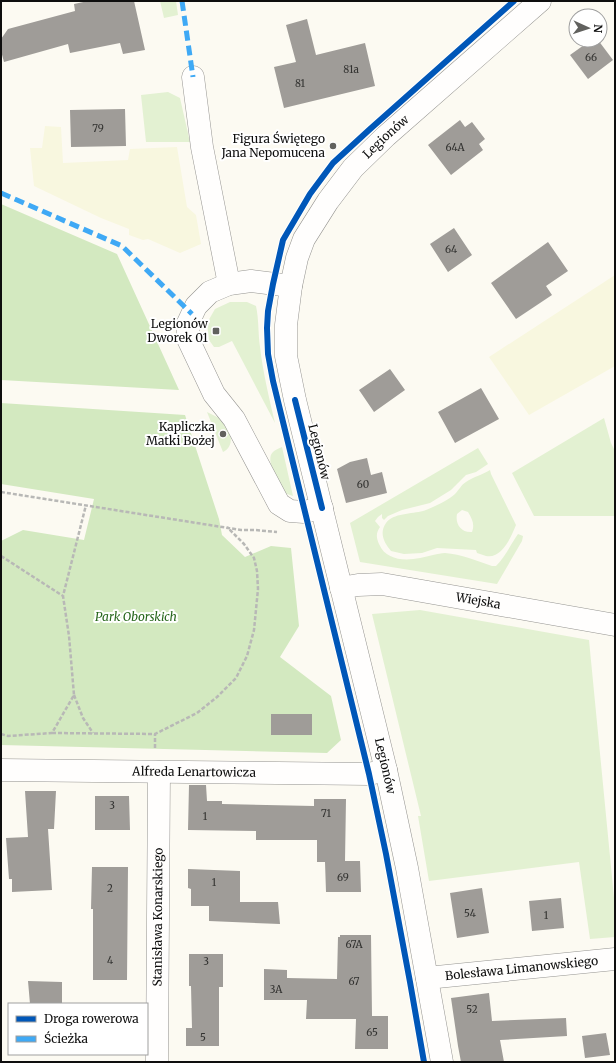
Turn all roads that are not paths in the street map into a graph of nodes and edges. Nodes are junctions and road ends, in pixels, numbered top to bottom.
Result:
1 (540, 1) edge
2 (193, 77) dead end
3 (229, 284) junction
4 (291, 286) junction
5 (322, 508) junction
6 (341, 588) junction
7 (615, 625) edge
8 (157, 762) junction
9 (1, 770) edge
10 (386, 770) junction
11 (615, 960) edge
12 (427, 978) junction
13 (157, 1062) edge
14 (442, 1062) edge

1 - 4 street, Legionów
2 - 3 street
3 - 4 street
3 - 5 street
4 - 5 street, Legionów
5 - 6 street, Legionów
6 - 7 street, Wiejska
6 - 10 street, Legionów
8 - 9 street, Alfreda Lenartowicza
8 - 10 street, Alfreda Lenartowicza
8 - 13 street, Stanisława Konarskiego
10 - 12 street, Legionów
11 - 12 street, Bolesława Limanowskiego
12 - 14 street, Legionów

